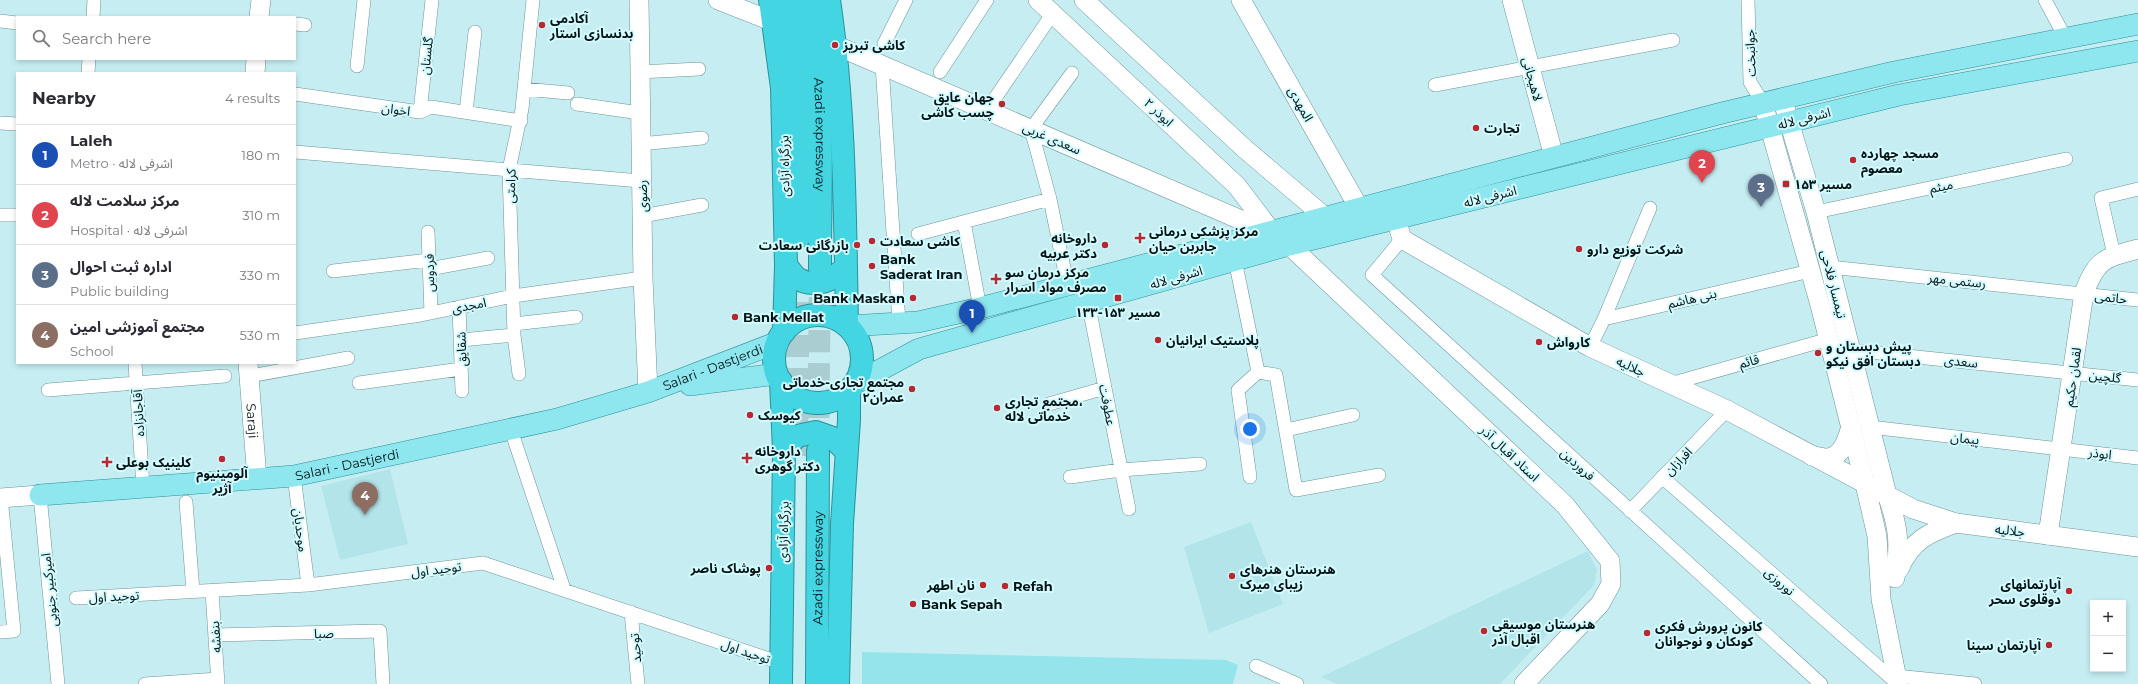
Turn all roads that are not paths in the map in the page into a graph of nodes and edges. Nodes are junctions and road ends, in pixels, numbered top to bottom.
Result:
1 (94, 0) edge
2 (260, 0) edge
3 (364, 0) edge
4 (432, 0) edge
5 (533, 0) edge
6 (639, 0) edge
7 (718, 0) edge
8 (770, 0) edge
9 (790, 0) edge
10 (811, 0) edge
11 (829, 0) edge
12 (906, 0) edge
13 (987, 0) edge
14 (1038, 0) edge
15 (1084, 0) edge
16 (1241, 0) edge
17 (1512, 0) edge
18 (1748, 0) edge
19 (2045, 0) edge
20 (1053, 14) junction
21 (92, 16) edge
22 (259, 16) edge
23 (0, 21) edge
24 (774, 22) junction
25 (16, 23) edge
26 (2138, 24) edge
27 (475, 32) dead end
28 (2066, 39) junction
29 (1673, 40) dead end
30 (884, 44) dead end
31 (835, 45) junction
32 (2138, 51) edge
33 (89, 60) edge
34 (256, 60) edge
35 (882, 65) junction
36 (357, 66) dead end
37 (699, 68) dead end
38 (1530, 68) junction
39 (88, 72) edge
40 (255, 72) edge
41 (639, 72) junction
42 (940, 72) dead end
43 (1072, 73) dead end
44 (1435, 85) dead end
45 (524, 89) junction
46 (568, 92) dead end
47 (296, 94) edge
48 (1773, 101) junction
49 (577, 104) dead end
50 (987, 110) junction
51 (420, 112) junction
52 (466, 112) junction
53 (640, 113) junction
54 (521, 121) junction
55 (0, 123) edge
56 (16, 124) edge
57 (1780, 124) junction
58 (1031, 129) junction
59 (702, 138) dead end
60 (640, 144) junction
61 (296, 152) edge
62 (1554, 157) junction
63 (2066, 159) dead end
64 (509, 170) junction
65 (641, 181) junction
66 (2138, 189) edge
67 (1050, 199) junction
68 (702, 205) dead end
69 (1360, 208) junction
70 (1650, 208) dead end
71 (1816, 212) junction
72 (16, 215) edge
73 (0, 216) edge
74 (642, 216) junction
75 (1324, 217) junction
76 (965, 227) dead end
77 (1399, 229) junction
78 (428, 232) dead end
79 (1271, 232) junction
80 (918, 234) dead end
81 (1289, 245) junction
82 (2138, 249) edge
83 (2114, 255) junction
84 (488, 258) dead end
85 (1235, 260) junction
86 (429, 264) junction
87 (802, 266) junction
88 (846, 266) junction
89 (1830, 266) junction
90 (333, 271) dead end
91 (1810, 271) junction
92 (1065, 274) dead end
93 (643, 278) junction
94 (2084, 293) junction
95 (513, 296) junction
96 (2138, 300) edge
97 (1088, 302) junction
98 (459, 307) junction
99 (980, 308) junction
100 (430, 313) junction
101 (576, 317) dead end
102 (1604, 319) junction
103 (899, 323) junction
104 (847, 326) junction
105 (514, 330) junction
106 (296, 333) edge
107 (781, 337) junction
108 (1828, 338) junction
109 (461, 340) junction
110 (1590, 347) junction
111 (1850, 350) junction
112 (348, 358) dead end
113 (135, 364) edge
114 (461, 368) junction
115 (249, 370) edge
116 (1258, 372) junction
117 (2073, 372) junction
118 (519, 374) dead end
119 (225, 376) dead end
120 (779, 377) junction
121 (2138, 380) edge
122 (359, 383) dead end
123 (136, 384) junction
124 (1670, 384) junction
125 (852, 387) junction
126 (1105, 388) junction
127 (48, 390) dead end
128 (462, 391) dead end
129 (648, 392) junction
130 (1049, 404) dead end
131 (1727, 410) junction
132 (1353, 415) dead end
133 (1860, 426) junction
134 (511, 430) junction
135 (1286, 430) junction
136 (2061, 449) junction
137 (818, 451) tunnel mouth
138 (846, 451) junction
139 (790, 453) junction
140 (1812, 456) junction
141 (2138, 458) edge
142 (1200, 464) dead end
143 (1121, 470) junction
144 (1379, 475) dead end
145 (294, 476) junction
146 (1070, 477) dead end
147 (1250, 477) dead end
148 (1662, 477) junction
149 (257, 479) junction
150 (1865, 484) junction
151 (143, 487) junction
152 (40, 495) junction
153 (1887, 495) junction
154 (1, 498) edge
155 (186, 502) dead end
156 (1129, 509) dead end
157 (1630, 511) junction
158 (1956, 523) junction
159 (2048, 535) junction
160 (2138, 547) edge
161 (1895, 578) junction
162 (308, 585) junction
163 (5, 588) edge
164 (564, 589) junction
165 (212, 590) junction
166 (193, 591) junction
167 (76, 598) dead end
168 (631, 612) junction
169 (0, 632) edge
170 (1888, 633) junction
171 (215, 636) junction
172 (781, 663) junction
173 (1256, 666) dead end
174 (1897, 680) edge
175 (218, 681) edge
176 (58, 684) edge
177 (145, 684) edge
178 (383, 684) edge
179 (638, 684) edge
180 (781, 684) edge
181 (795, 684) edge
182 (817, 684) edge
183 (838, 684) edge
184 (1297, 684) edge
185 (1524, 684) edge
186 (1821, 684) edge
187 (1975, 684) edge

1 - 21 street
2 - 22 main road
3 - 36 street
4 - 51 street, گلستان
5 - 45 street, کرامتی
6 - 41 main road, رضوی
7 - 24 main road
8 - 24 highway, بزرگراه آزادی
9 - 87 highway, Azadi expressway
10 - 87 highway, Azadi expressway
11 - 31 highway
12 - 30 street
13 - 42 street
14 - 20 main road, ابوذر ۲
15 - 75 main road
16 - 69 main road, المهدی
17 - 38 main road, لاهیجانی
18 - 48 street, جوانبخت
19 - 28 street
20 - 50 street
20 - 79 main road, ابوذر ۲
23 - 25 street
24 - 87 highway, بزرگراه آزادی
26 - 28 main road, اشرفی لاله
27 - 52 street
28 - 48 main road, اشرفی لاله
29 - 38 street
31 - 35 main road, سعدی غربی
31 - 88 highway
32 - 57 main road, اشرفی لاله
33 - 39 street
34 - 40 main road
35 - 50 main road, سعدی غربی
35 - 103 street
37 - 41 street
38 - 44 street
38 - 62 main road, لاهیجانی
41 - 53 main road, رضوی
43 - 58 street
45 - 46 street
45 - 54 street, کرامتی
47 - 51 street, اخوان
48 - 57 main road, تیمسار فلاحی
48 - 62 main road, اشرفی لاله
49 - 53 street
50 - 58 main road, سعدی غربی
51 - 52 street, اخوان
52 - 54 street, اخوان
53 - 60 main road, رضوی
54 - 64 street, کرامتی
55 - 56 street
57 - 71 main road, تیمسار فلاحی
57 - 77 main road, اشرفی لاله
57 - 91 main road, تیمسار فلاحی
58 - 67 street
58 - 79 main road, سعدی غربی
59 - 60 street
60 - 65 main road, رضوی
61 - 64 street
62 - 69 main road, اشرفی لاله
63 - 71 street, میثم
64 - 65 street
64 - 95 street, کرامتی
65 - 74 main road, رضوی
66 - 83 street
67 - 80 street
67 - 92 street
68 - 74 street
69 - 75 main road, اشرفی لاله
70 - 102 street
71 - 89 main road, تیمسار فلاحی
72 - 73 street
74 - 93 main road, رضوی
75 - 79 main road, اشرفی لاله
76 - 99 street
77 - 81 main road, اشرفی لاله
77 - 110 main road, جلالیه
77 - 157 street, فروردین
78 - 86 street, فردوس
79 - 99 main road, اشرفی لاله
81 - 85 main road, اشرفی لاله
81 - 185 main road, استاد اقبال آذر
82 - 83 main road, لقمان حکیم
83 - 94 main road, لقمان حکیم
84 - 86 street
85 - 97 main road, اشرفی لاله
85 - 116 street
86 - 90 street
86 - 100 street, فردوس
87 - 88 highway
87 - 107 highway, بزرگراه آزادی
88 - 104 highway
89 - 91 main road
89 - 94 street, رستمی مهر
89 - 111 main road, تیمسار فلاحی
91 - 102 street, بنی هاشم
91 - 108 main road, تیمسار فلاحی
93 - 95 street, امجدی
93 - 129 main road, رضوی
94 - 96 street, حاتمی
94 - 117 main road, لقمان حکیم
95 - 98 street, امجدی
95 - 105 street, کرامتی
97 - 125 main road, اشرفی لاله
97 - 126 street, عطوفت
98 - 100 street, امجدی
98 - 109 street, شقایق
99 - 103 main road, اشرفی لاله
100 - 106 street, امجدی
101 - 105 street
102 - 110 street
103 - 104 main road, اشرفی لاله
104 - 107 highway
104 - 125 highway
105 - 109 street
105 - 118 street, کرامتی
107 - 120 highway
107 - 129 main road, Salari - Dastjerdi
108 - 124 street, قائم
108 - 133 main road, تیمسار فلاحی
109 - 114 street, شقایق
110 - 124 main road, جلالیه
111 - 117 street, سعدی
111 - 133 main road, تیمسار فلاحی
112 - 115 street
113 - 123 street, آقاجانزاده
114 - 122 street
114 - 128 street, شقایق
115 - 149 main road, Saraji
116 - 135 street
116 - 147 street
117 - 121 street, گلچین
117 - 136 main road, لقمان حکیم
119 - 123 street
120 - 125 highway
120 - 129 main road, Salari - Dastjerdi
120 - 139 highway, بزرگراه آزادی
123 - 127 street
123 - 151 street, آقاجانزاده
124 - 131 main road, جلالیه
125 - 138 highway
126 - 130 street
126 - 143 street, عطوفت
129 - 134 main road, Salari - Dastjerdi
131 - 140 main road, جلالیه
131 - 148 street, افرازان
132 - 135 street
133 - 136 street, پیمان
133 - 140 main road
133 - 150 main road, تیمسار فلاحی
133 - 153 main road, تیمسار فلاحی
134 - 145 main road, Salari - Dastjerdi
134 - 164 street
135 - 144 street
136 - 141 street, ابوذر
136 - 159 main road, لقمان حکیم
137 - 182 highway, Azadi expressway
138 - 139 highway
138 - 183 highway
139 - 172 highway, بزرگراه آزادی
139 - 181 highway, Azadi expressway
140 - 150 main road, جلالیه
142 - 143 street
143 - 146 street
143 - 156 street, عطوفت
145 - 149 main road, Salari - Dastjerdi
145 - 162 street, موحدیان
148 - 157 street, افرازان
148 - 174 street, نوروزی
149 - 151 main road, Salari - Dastjerdi
150 - 153 main road, جلالیه
150 - 170 main road, تیمسار فلاحی
151 - 152 main road, Salari - Dastjerdi
152 - 154 main road
152 - 176 street, امیرکبیر جنوبی
153 - 158 main road, جلالیه
153 - 161 main road, تیمسار فلاحی
154 - 163 street
155 - 166 street
157 - 186 street, فروردین
158 - 159 main road, جلالیه
158 - 161 main road
159 - 160 main road, جلالیه
161 - 170 main road
162 - 164 street, توحید اول
162 - 165 street, توحید اول
163 - 169 street
164 - 168 street, توحید اول
165 - 166 street, توحید اول
165 - 171 street, بنفشه
166 - 167 street, توحید اول
168 - 172 street, توحید اول
168 - 179 street, توحید
170 - 174 main road
171 - 175 street, بنفشه
171 - 178 street, صبا
172 - 180 highway, بزرگراه آزادی
173 - 184 street
174 - 187 street
175 - 177 street

